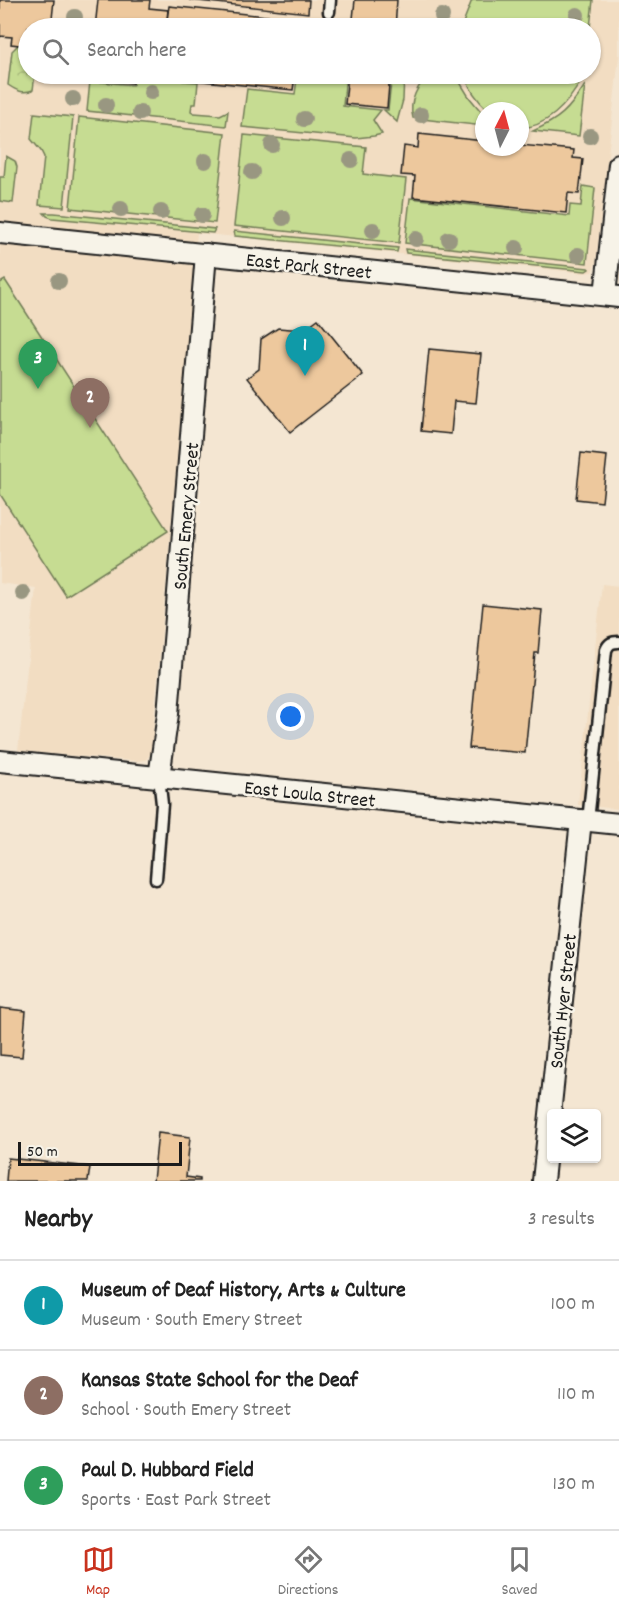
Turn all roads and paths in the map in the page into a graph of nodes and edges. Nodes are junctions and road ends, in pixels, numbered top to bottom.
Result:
1 (619, 164) edge
2 (0, 233) edge
3 (206, 254) junction
4 (612, 296) edge
5 (619, 642) edge
6 (0, 761) edge
7 (159, 777) junction
8 (584, 821) junction
9 (619, 824) edge
10 (156, 879) dead end
11 (543, 1181) edge

1 - 4 street
2 - 3 street, East Park Street
3 - 4 street, East Park Street
3 - 7 street, South Emery Street
5 - 8 lane
6 - 7 street, East Loula Street
7 - 8 street, East Loula Street
7 - 10 lane
8 - 9 street, East Loula Street
8 - 11 street, South Hyer Street

